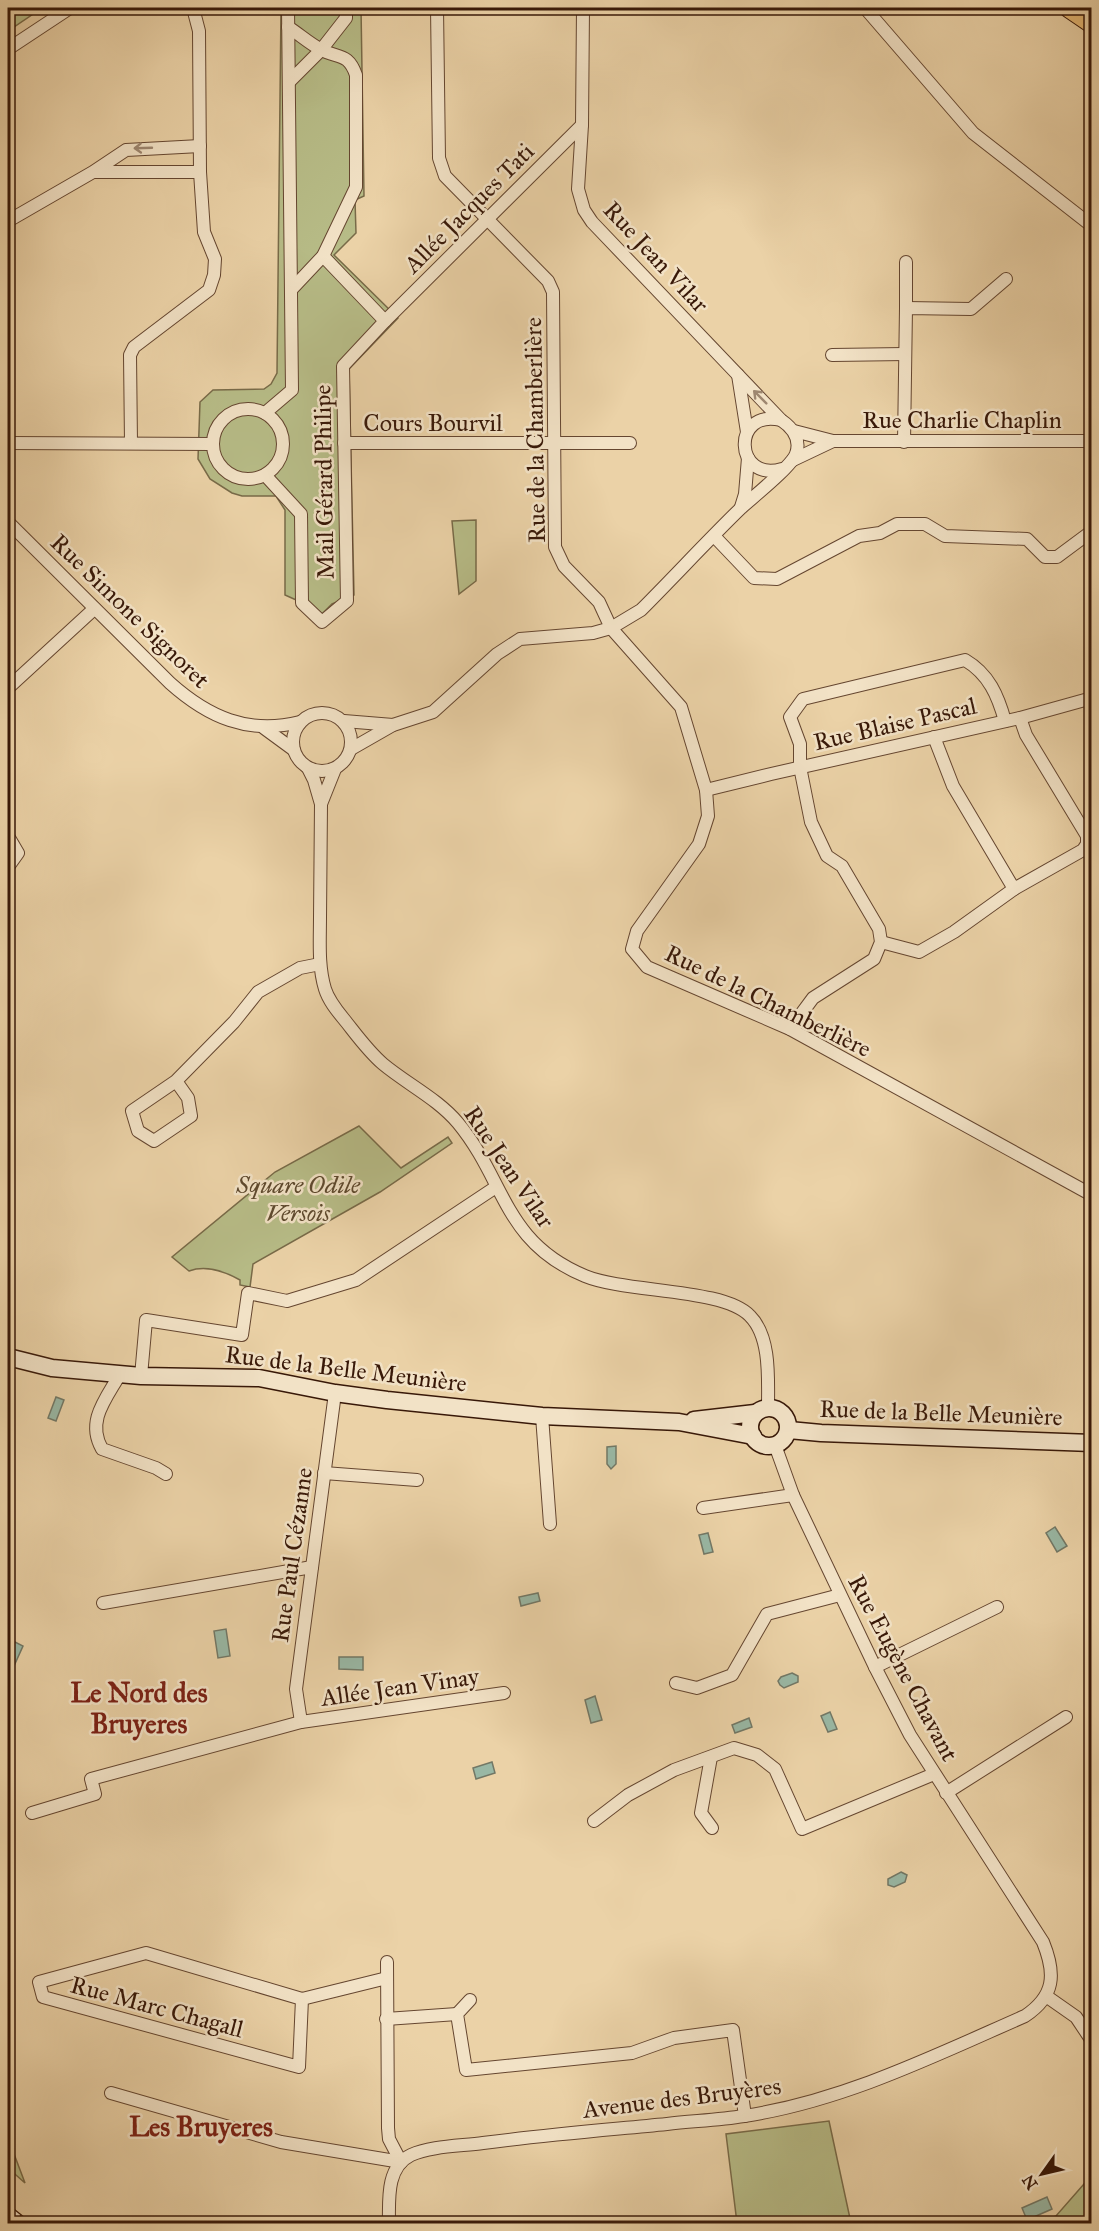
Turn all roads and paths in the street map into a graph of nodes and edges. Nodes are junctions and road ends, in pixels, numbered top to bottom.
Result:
1 (70, 8) edge
2 (193, 8) edge
3 (288, 8) edge
4 (346, 8) edge
5 (437, 8) edge
6 (583, 8) edge
7 (865, 8) edge
8 (1070, 8) edge
9 (1092, 23) edge
10 (288, 27) junction
11 (8, 49) edge
12 (321, 50) junction
13 (290, 81) junction
14 (582, 126) junction
15 (200, 147) junction
16 (93, 172) junction
17 (200, 172) junction
18 (488, 219) junction
19 (8, 221) edge
20 (1092, 226) edge
21 (323, 256) junction
22 (906, 262) dead end
23 (1006, 279) dead end
24 (291, 290) junction
25 (906, 308) junction
26 (385, 321) junction
27 (905, 354) junction
28 (832, 355) dead end
29 (738, 375) junction
30 (265, 413) junction
31 (781, 420) junction
32 (794, 431) junction
33 (747, 432) junction
34 (833, 441) junction
35 (1092, 441) edge
36 (8, 442) edge
37 (904, 442) junction
38 (131, 443) junction
39 (344, 443) junction
40 (630, 443) dead end
41 (212, 444) junction
42 (554, 444) junction
43 (748, 458) junction
44 (793, 460) junction
45 (782, 469) junction
46 (265, 475) junction
47 (740, 509) junction
48 (8, 522) edge
49 (1092, 531) edge
50 (714, 536) junction
51 (94, 609) junction
52 (610, 628) junction
53 (8, 688) edge
54 (1092, 698) edge
55 (1020, 718) junction
56 (1005, 721) junction
57 (300, 722) junction
58 (344, 722) junction
59 (393, 725) junction
60 (264, 728) junction
61 (934, 737) junction
62 (351, 749) junction
63 (294, 750) junction
64 (800, 767) junction
65 (308, 768) junction
66 (335, 769) junction
67 (706, 790) junction
68 (321, 804) junction
69 (8, 836) edge
70 (8, 867) edge
71 (1014, 890) junction
72 (881, 942) junction
73 (320, 964) junction
74 (790, 1029) junction
75 (176, 1080) junction
76 (496, 1187) junction
77 (1092, 1195) edge
78 (8, 1357) edge
79 (120, 1374) junction
80 (141, 1376) junction
81 (335, 1393) junction
82 (762, 1410) junction
83 (542, 1416) junction
84 (679, 1422) junction
85 (789, 1430) junction
86 (753, 1436) junction
87 (1092, 1443) edge
88 (775, 1445) junction
89 (324, 1473) junction
90 (166, 1474) dead end
91 (417, 1480) dead end
92 (793, 1495) junction
93 (703, 1508) dead end
94 (550, 1524) dead end
95 (312, 1567) junction
96 (840, 1594) junction
97 (103, 1602) dead end
98 (998, 1607) dead end
99 (875, 1667) junction
100 (676, 1683) dead end
101 (504, 1693) dead end
102 (1066, 1717) dead end
103 (301, 1722) junction
104 (711, 1757) junction
105 (934, 1774) junction
106 (946, 1793) junction
107 (32, 1813) dead end
108 (594, 1821) dead end
109 (712, 1828) dead end
110 (387, 1962) dead end
111 (387, 1978) junction
112 (1046, 1996) junction
113 (302, 1999) junction
114 (470, 2000) dead end
115 (457, 2014) junction
116 (386, 2019) junction
117 (1092, 2042) edge
118 (111, 2093) dead end
119 (745, 2116) junction
120 (401, 2162) junction
121 (389, 2223) edge

1 - 11 street
2 - 15 street
3 - 10 street, Mail Gérard Philipe
4 - 12 street
5 - 18 street, Rue de la Chamberlière
6 - 14 street, Rue Jean Vilar
7 - 20 street
8 - 9 main road
10 - 12 street
10 - 13 street, Mail Gérard Philipe
12 - 13 street
12 - 21 street
13 - 24 street, Mail Gérard Philipe
14 - 18 street, Allée Jacques Tati
14 - 29 street, Rue Jean Vilar
15 -> 16 street
15 - 17 street
16 - 17 street
16 - 19 street
17 - 38 street
18 - 26 street, Allée Jacques Tati
18 - 42 street, Rue de la Chamberlière
21 - 24 street
21 - 26 street
22 - 25 street
23 - 25 street
24 - 30 street, Mail Gérard Philipe
25 - 27 street
26 - 39 street, Mail Gérard Philipe
27 - 28 street
27 - 37 street
31 -> 29 street, Rue Jean Vilar
29 - 33 street
30 - 41 street
30 - 46 street, Mail Gérard Philipe
31 - 32 street, Rue Jean Vilar
31 - 33 street
32 - 34 street, Rue Charlie Chaplin
32 - 44 street
33 - 43 street
34 - 37 street, Rue Charlie Chaplin
34 - 44 street, Rue Charlie Chaplin
35 - 37 street, Rue Charlie Chaplin
36 - 38 street
38 - 41 street
39 - 42 street, Cours Bourvil
39 - 46 street, Mail Gérard Philipe
40 - 42 street, Cours Bourvil
41 - 46 street
42 - 52 street, Rue de la Chamberlière
43 - 45 street
43 - 47 street
44 - 45 street
45 - 47 street
47 - 50 street
48 - 51 street, Rue Simone Signoret
49 - 50 street
50 - 52 street
51 - 53 street
51 - 60 street, Rue Simone Signoret
52 - 59 street
52 - 67 street, Rue de la Chamberlière
54 - 55 street, Rue Blaise Pascal
55 - 56 street, Rue Blaise Pascal
55 - 71 street
56 - 61 street, Rue Blaise Pascal
56 - 64 street
57 - 58 street
57 - 60 street, Rue Simone Signoret
57 - 63 street
58 - 59 street
58 - 62 street
59 - 62 street
60 - 63 street, Rue Simone Signoret
61 - 64 street, Rue Blaise Pascal
61 - 71 street
62 - 66 street
63 - 65 street
64 - 67 street, Rue Blaise Pascal
64 - 72 street
65 - 66 street
65 - 68 street, Rue Jean Vilar
66 - 68 street, Rue Jean Vilar
67 - 74 street, Rue de la Chamberlière
68 - 73 street, Rue Jean Vilar
69 - 70 street
71 - 72 street
72 - 74 street
73 - 75 street
73 - 76 street, Rue Jean Vilar
74 - 77 street, Rue de la Chamberlière
75 - 75 street
76 - 80 street
76 - 82 street, Rue Jean Vilar
78 - 79 street, Rue de la Belle Meunière
79 - 80 street, Rue de la Belle Meunière
79 - 90 street
80 - 81 street, Rue de la Belle Meunière
81 - 83 street, Rue de la Belle Meunière
81 - 89 street, Rue Paul Cézanne
82 - 84 street, Rue de la Belle Meunière
82 - 85 street
82 - 86 street
83 - 84 street, Rue de la Belle Meunière
83 - 94 street
84 - 86 street, Rue de la Belle Meunière
85 - 87 street, Rue de la Belle Meunière
85 - 88 street
86 - 88 street
88 - 92 street, Rue Eugène Chavant
89 - 91 street
89 - 95 street, Rue Paul Cézanne
92 - 93 street
92 - 96 street, Rue Eugène Chavant
95 - 97 street
95 - 103 street, Rue Paul Cézanne
96 - 99 street, Rue Eugène Chavant
96 - 100 street
98 - 99 street
99 - 105 street, Rue Eugène Chavant
101 - 103 street, Allée Jean Vinay
102 - 106 street
103 - 107 street, Allée Jean Vinay
104 - 105 street
104 - 108 street
104 - 109 street
105 - 106 street, Rue Eugène Chavant
106 - 112 street, Rue Eugène Chavant
110 - 111 street
111 - 113 street
111 - 116 street
112 - 117 street
112 - 119 street, Avenue des Bruyères
113 - 113 street, Rue Marc Chagall
114 - 115 street
115 - 116 street
115 - 119 street
116 - 120 street
118 - 120 street
119 - 120 street, Avenue des Bruyères
120 - 121 street

